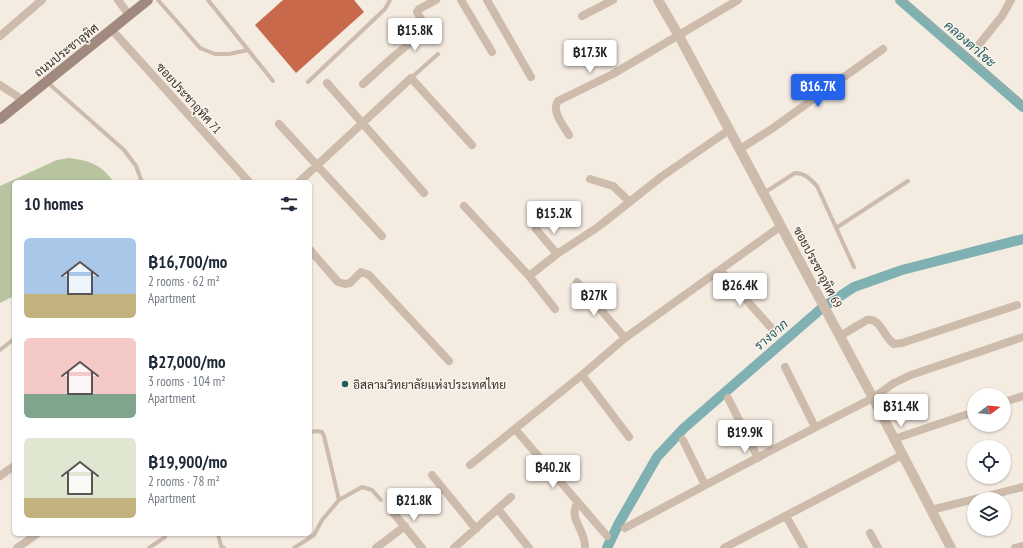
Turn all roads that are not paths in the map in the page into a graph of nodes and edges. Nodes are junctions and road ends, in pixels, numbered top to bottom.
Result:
1 (42, 0) edge
2 (118, 0) edge
3 (148, 0) edge
4 (158, 0) edge
5 (208, 0) edge
6 (390, 0) edge
7 (436, 0) edge
8 (461, 0) edge
9 (487, 0) edge
10 (613, 0) edge
11 (658, 0) edge
12 (738, 0) edge
13 (1008, 2) edge
14 (129, 15) junction
15 (582, 16) dead end
16 (112, 30) junction
17 (0, 36) edge
18 (679, 36) junction
19 (977, 47) dead end
20 (883, 49) dead end
21 (248, 50) junction
22 (492, 52) dead end
23 (438, 54) dead end
24 (531, 77) dead end
25 (411, 78) junction
26 (273, 81) dead end
27 (46, 82) junction
28 (308, 82) dead end
29 (327, 83) dead end
30 (363, 84) dead end
31 (0, 85) edge
32 (23, 100) junction
33 (0, 119) edge
34 (363, 123) junction
35 (279, 124) dead end
36 (730, 130) junction
37 (568, 135) dead end
38 (472, 145) dead end
39 (740, 149) junction
40 (317, 165) junction
41 (590, 179) dead end
42 (141, 180) edge
43 (247, 180) edge
44 (301, 180) edge
45 (908, 181) dead end
46 (424, 193) dead end
47 (763, 193) junction
48 (630, 202) junction
49 (464, 206) dead end
50 (781, 226) junction
51 (836, 228) junction
52 (536, 229) dead end
53 (382, 236) dead end
54 (312, 252) edge
55 (557, 254) junction
56 (854, 266) dead end
57 (720, 270) junction
58 (529, 276) junction
59 (577, 282) dead end
60 (1017, 306) dead end
61 (555, 309) dead end
62 (774, 331) dead end
63 (840, 336) junction
64 (1023, 336) edge
65 (625, 338) junction
66 (12, 341) edge
67 (0, 350) edge
68 (448, 361) dead end
69 (785, 367) dead end
70 (582, 376) junction
71 (1023, 396) edge
72 (728, 398) dead end
73 (874, 398) junction
74 (1011, 400) edge
75 (967, 414) edge
76 (815, 427) junction
77 (515, 429) junction
78 (312, 431) edge
79 (629, 437) dead end
80 (894, 439) junction
81 (683, 440) dead end
82 (902, 455) junction
83 (758, 458) junction
84 (470, 465) dead end
85 (12, 467) edge
86 (432, 475) dead end
87 (0, 476) edge
88 (704, 485) junction
89 (1023, 487) edge
90 (511, 497) dead end
91 (339, 500) junction
92 (380, 500) dead end
93 (578, 502) junction
94 (498, 509) junction
95 (391, 510) dead end
96 (931, 510) junction
97 (786, 516) junction
98 (405, 526) junction
99 (625, 528) dead end
100 (476, 529) junction
101 (870, 533) dead end
102 (34, 536) edge
103 (218, 536) edge
104 (607, 536) dead end
105 (165, 537) dead end
106 (459, 546) edge
107 (1023, 546) edge
108 (17, 548) edge
109 (149, 548) edge
110 (224, 548) edge
111 (294, 548) edge
112 (376, 548) edge
113 (422, 548) edge
114 (529, 548) edge
115 (585, 548) edge
116 (724, 548) edge
117 (804, 548) edge
118 (878, 548) edge
119 (951, 548) edge
120 (1016, 548) edge

1 - 17 street
2 - 14 street
3 - 14 main road, ถนนประชาอุทิศ
4 - 21 lane
5 - 21 lane
6 - 28 lane
7 - 30 street
8 - 22 street
9 - 24 street
10 - 15 street
11 - 18 street, ซอยประชาอุทิศ 69
12 - 18 street
13 - 19 street
14 - 16 main road, ถนนประชาอุทิศ
16 - 27 main road, ถนนประชาอุทิศ
16 - 43 street, ซอยประชาอุทิศ 71
18 - 36 street, ซอยประชาอุทิศ 69
18 - 37 street
20 - 39 street
21 - 26 lane
23 - 25 lane
25 - 34 street
25 - 38 street
27 - 32 main road, ถนนประชาอุทิศ
27 - 42 lane
29 - 34 street
31 - 32 street
32 - 33 main road, ถนนประชาอุทิศ
34 - 40 street
34 - 46 street
35 - 40 street
36 - 39 street, ซอยประชาอุทิศ 69
36 - 48 street
39 - 47 street, ซอยประชาอุทิศ 69
40 - 44 street
40 - 53 street
41 - 48 street
45 - 51 lane
47 - 50 street, ซอยประชาอุทิศ 69
47 - 51 lane
48 - 55 street
49 - 58 street
50 - 57 street
50 - 63 street, ซอยประชาอุทิศ 69
51 - 56 lane
52 - 55 street
54 - 68 street
55 - 58 street
57 - 62 street
57 - 65 street
58 - 61 street
59 - 65 street
60 - 63 street
63 - 73 street, ซอยประชาอุทิศ 69
64 - 73 street
65 - 70 street
66 - 67 lane
69 - 76 street
70 - 77 street
70 - 79 street
71 - 74 street
72 - 83 street
73 - 76 street
73 - 80 street, ซอยประชาอุทิศ 69
75 - 80 street
76 - 83 street
77 - 84 street
77 - 93 street
78 - 91 lane
80 - 82 street, ซอยประชาอุทิศ 69
81 - 88 street
82 - 96 street, ซอยประชาอุทิศ 69
82 - 97 street
83 - 88 street
85 - 87 street
86 - 100 street
88 - 99 street
89 - 96 street
90 - 94 street
91 - 92 lane
91 - 111 lane
93 - 104 street
93 - 115 street
94 - 100 street
94 - 114 street
95 - 98 street
96 - 119 street, ซอยประชาอุทิศ 69
97 - 116 street
97 - 117 street
98 - 112 street
98 - 113 street
100 - 106 street
101 - 118 street
102 - 108 street
103 - 110 lane
105 - 109 lane
107 - 120 street

